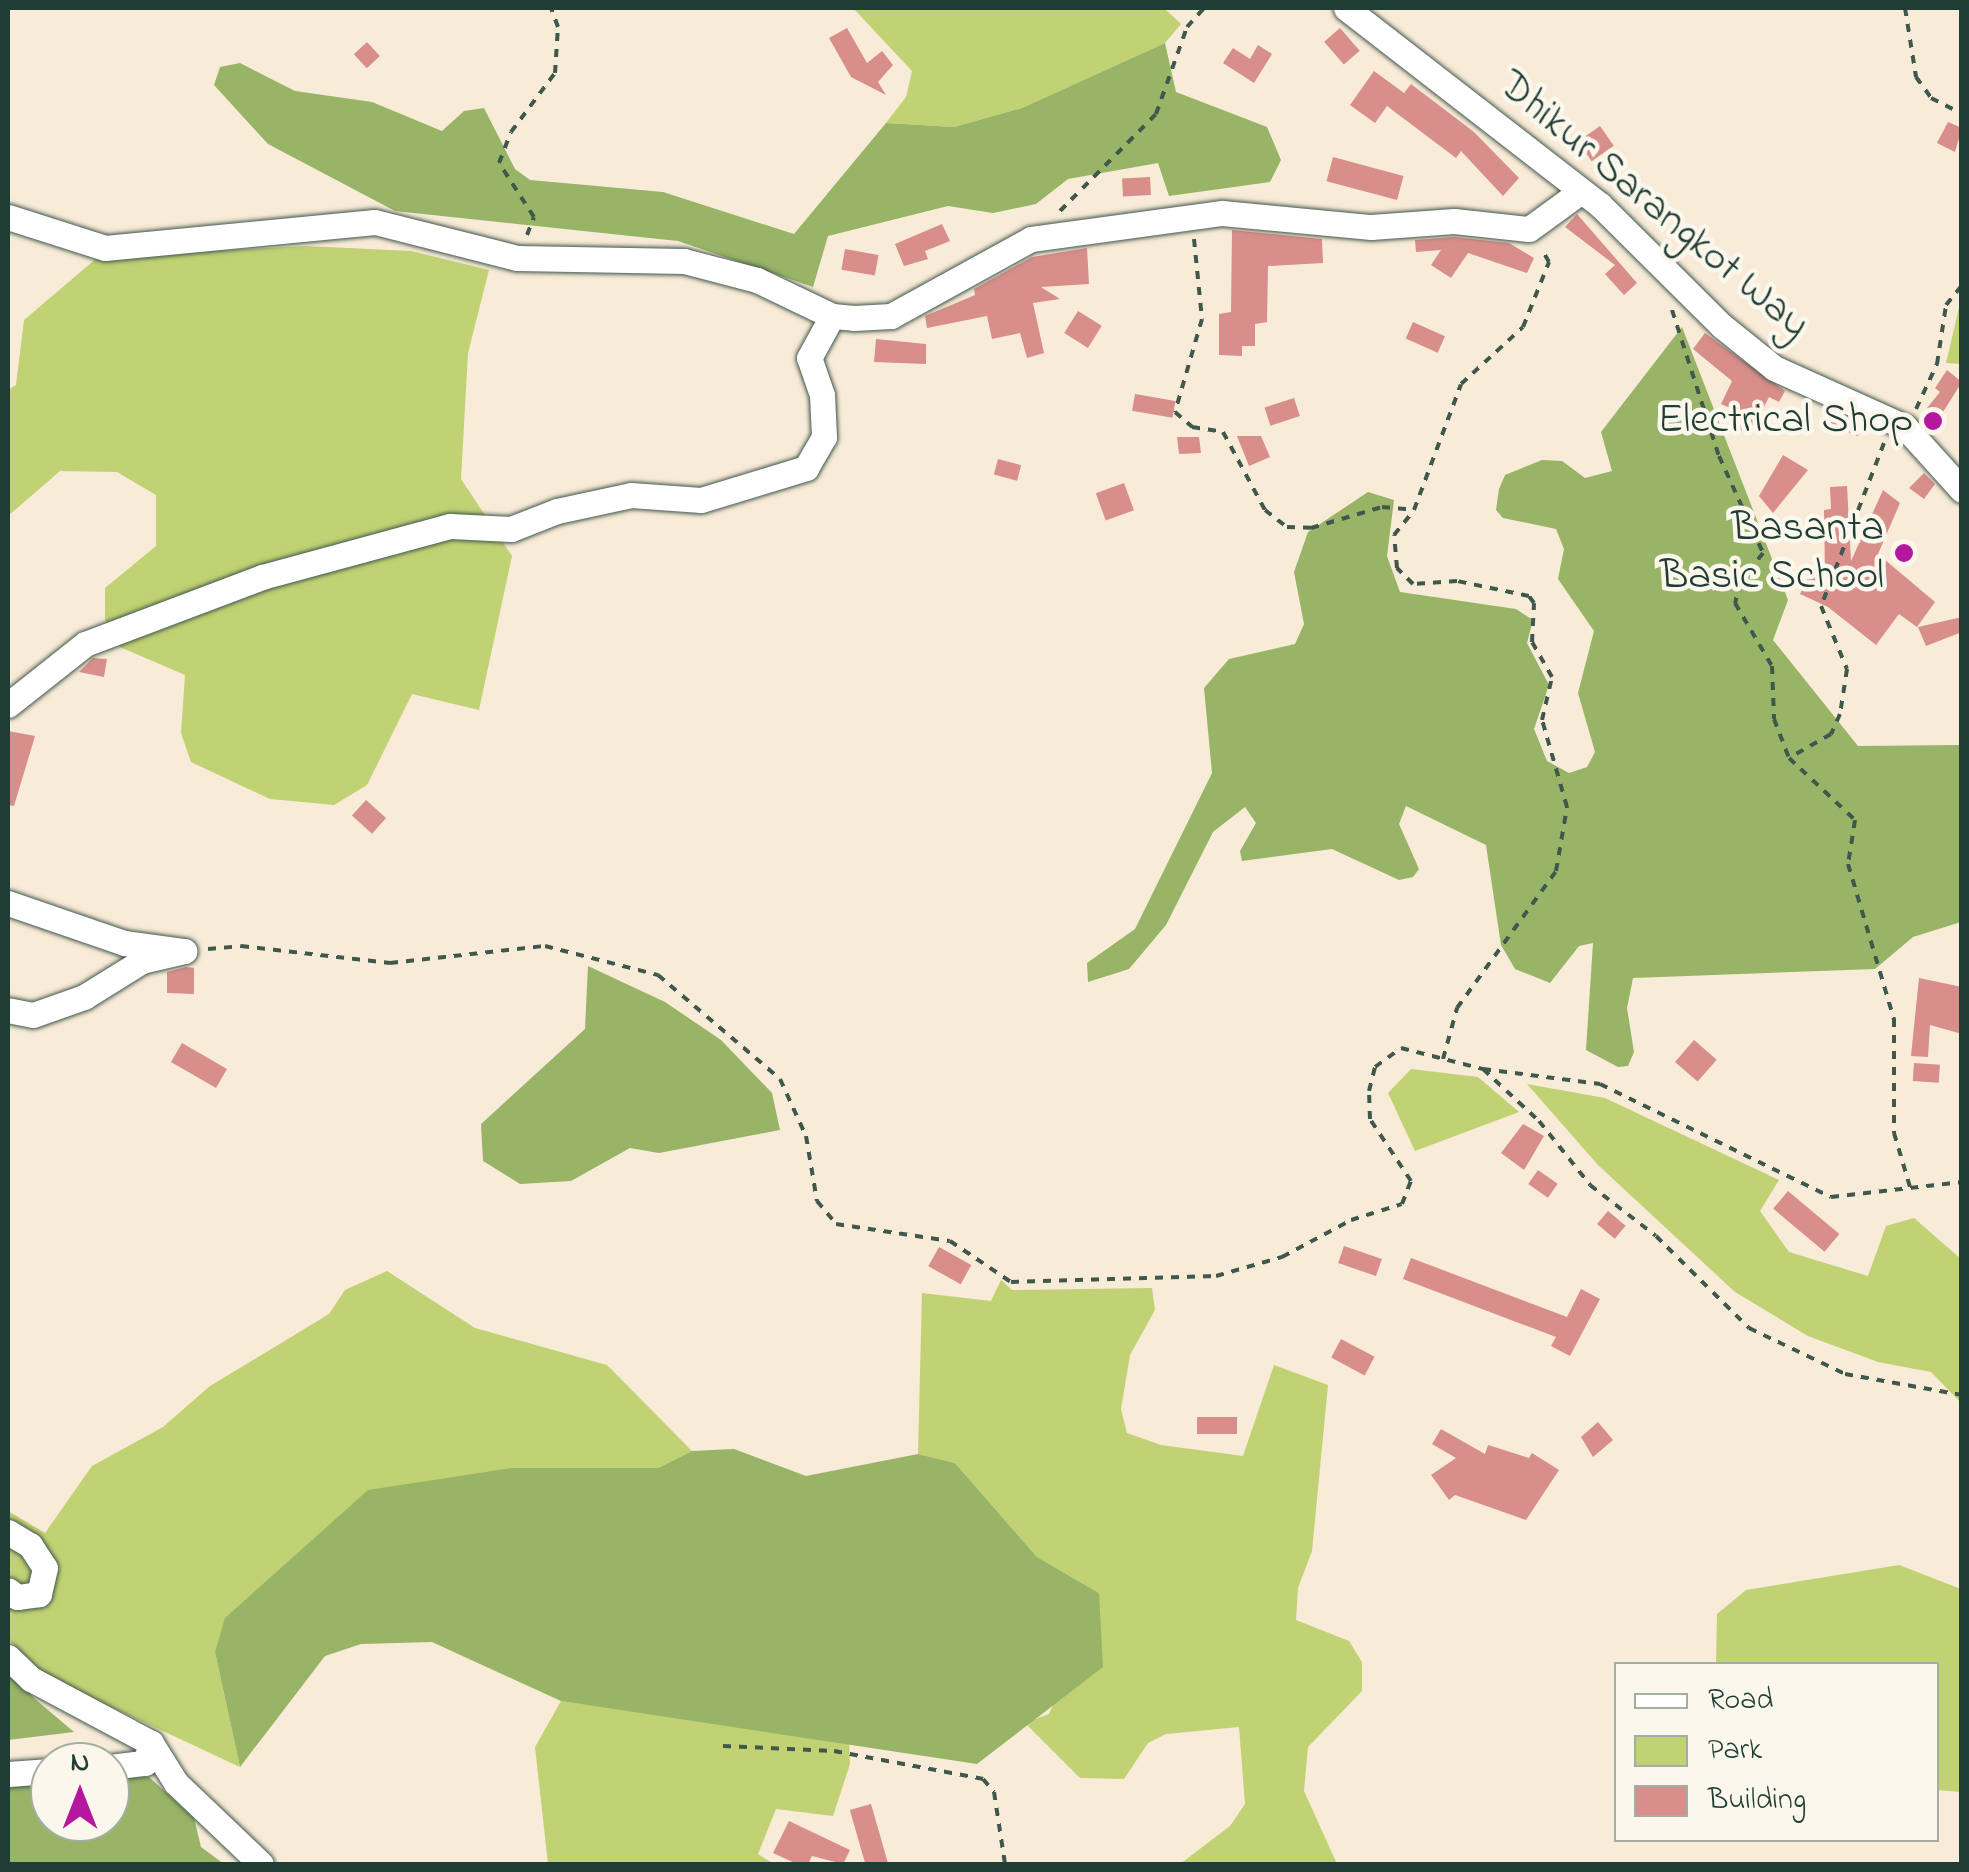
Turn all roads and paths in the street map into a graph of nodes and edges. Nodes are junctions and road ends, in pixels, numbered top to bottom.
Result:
1 (551, 8) edge
2 (1204, 8) edge
3 (1346, 8) edge
4 (1905, 8) edge
5 (1962, 114) edge
6 (1580, 192) junction
7 (8, 217) edge
8 (1192, 220) junction
9 (1529, 229) junction
10 (1031, 239) junction
11 (517, 258) junction
12 (1962, 285) edge
13 (1688, 293) junction
14 (832, 316) junction
15 (1897, 423) junction
16 (1962, 490) edge
17 (1414, 510) junction
18 (8, 705) edge
19 (1789, 758) junction
20 (8, 903) edge
21 (184, 952) junction
22 (8, 1010) edge
23 (1443, 1059) junction
24 (1483, 1069) junction
25 (1962, 1182) edge
26 (1910, 1188) junction
27 (1962, 1394) edge
28 (8, 1532) edge
29 (8, 1590) edge
30 (8, 1656) edge
31 (151, 1743) junction
32 (724, 1746) dead end
33 (130, 1765) edge
34 (262, 1864) edge
35 (1005, 1864) edge

1 - 11 path
2 - 10 path
3 - 6 street, Dhikur Sarangkot Way
4 - 5 path
6 - 9 street
6 - 13 street, Dhikur Sarangkot Way
7 - 11 street
8 - 9 street
8 - 10 street
8 - 17 path
9 - 17 path
10 - 14 street
11 - 14 street
12 - 15 path
13 - 15 street, Dhikur Sarangkot Way
13 - 19 path
14 - 18 street
15 - 16 street, Dhikur Sarangkot Way
15 - 19 path
17 - 23 path
19 - 26 path
20 - 21 street
21 - 22 street
21 - 23 path
23 - 24 path
24 - 26 path
24 - 27 path
25 - 26 path
28 - 29 street
30 - 31 street
31 - 33 street
31 - 34 street
32 - 35 path

